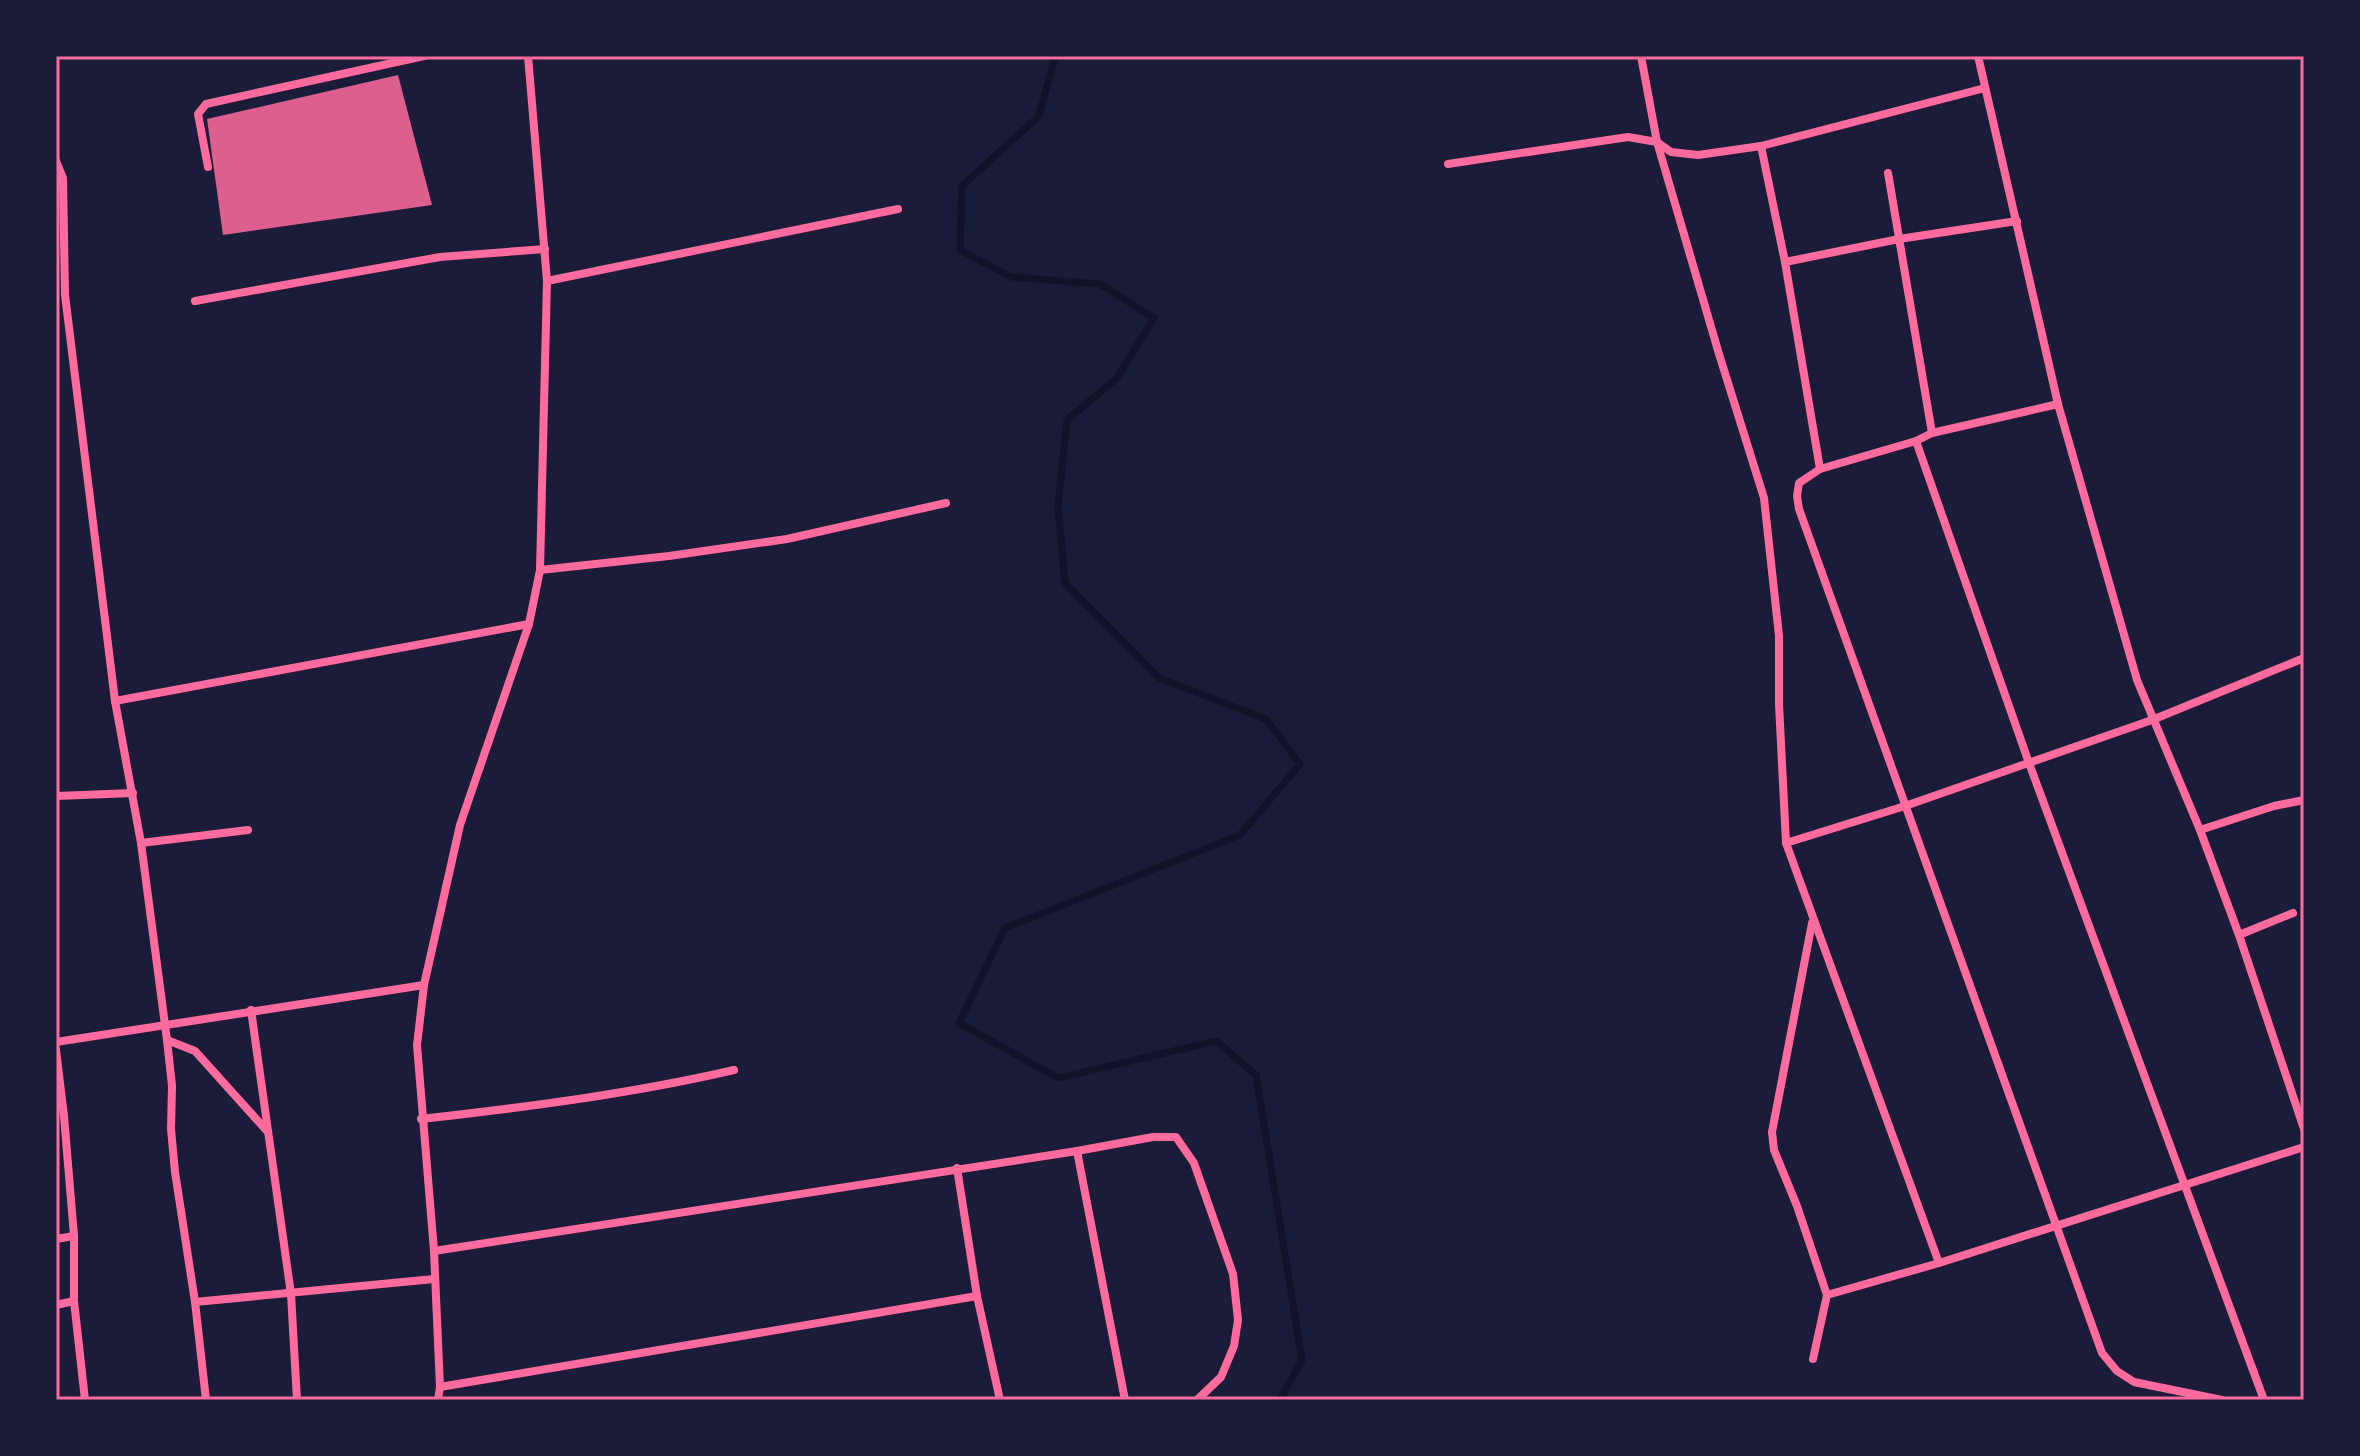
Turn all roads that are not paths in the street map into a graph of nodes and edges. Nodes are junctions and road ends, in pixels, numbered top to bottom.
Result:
1 (424, 56) edge
2 (528, 56) edge
3 (1641, 56) edge
4 (1978, 56) edge
5 (1985, 88) junction
6 (1657, 142) junction
7 (1761, 146) junction
8 (56, 161) edge
9 (1448, 164) dead end
10 (208, 167) dead end
11 (1888, 173) dead end
12 (898, 209) dead end
13 (2017, 221) junction
14 (1899, 239) junction
15 (545, 249) junction
16 (1785, 262) junction
17 (547, 281) junction
18 (60, 296) edge
19 (195, 301) dead end
20 (2058, 404) junction
21 (1932, 433) junction
22 (1916, 441) junction
23 (1820, 469) junction
24 (946, 503) dead end
25 (540, 570) junction
26 (529, 624) junction
27 (2304, 658) edge
28 (115, 701) junction
29 (2152, 720) junction
30 (2029, 763) junction
31 (133, 793) junction
32 (56, 796) edge
33 (2304, 800) edge
34 (1905, 806) junction
35 (248, 830) dead end
36 (2200, 830) junction
37 (141, 843) junction
38 (1786, 843) junction
39 (2293, 913) dead end
40 (1813, 921) junction
41 (2239, 935) junction
42 (424, 985) junction
43 (251, 1010) junction
44 (165, 1027) junction
45 (167, 1040) junction
46 (56, 1042) edge
47 (56, 1050) edge
48 (734, 1070) dead end
49 (60, 1116) edge
50 (421, 1119) junction
51 (2304, 1129) edge
52 (269, 1133) junction
53 (2304, 1147) edge
54 (1077, 1151) junction
55 (957, 1168) junction
56 (2185, 1184) junction
57 (2056, 1226) junction
58 (74, 1236) junction
59 (56, 1239) edge
60 (434, 1251) junction
61 (1939, 1263) junction
62 (434, 1279) junction
63 (291, 1294) junction
64 (1827, 1295) junction
65 (977, 1296) junction
66 (74, 1301) junction
67 (195, 1302) junction
68 (56, 1305) edge
69 (1813, 1359) dead end
70 (440, 1387) junction
71 (85, 1400) edge
72 (206, 1400) edge
73 (297, 1400) edge
74 (438, 1400) edge
75 (1000, 1400) edge
76 (1125, 1400) edge
77 (1197, 1400) edge
78 (2222, 1400) edge
79 (2264, 1400) edge

1 - 10 street
2 - 15 street
3 - 6 street
4 - 5 street
5 - 7 street
5 - 13 street
6 - 7 street
6 - 9 street
6 - 38 street
7 - 16 street
8 - 18 street
11 - 14 street
12 - 17 street
13 - 14 street
13 - 20 street
14 - 16 street
14 - 21 street
15 - 17 street
15 - 19 street
16 - 23 street
17 - 25 street
18 - 28 street
20 - 21 street
20 - 29 street
21 - 22 street
22 - 23 street
22 - 30 street
23 - 34 street
24 - 25 street
25 - 26 street
26 - 28 street
26 - 42 street
27 - 29 street
28 - 31 street
29 - 30 street
29 - 36 street
30 - 34 street
30 - 56 street
31 - 32 street
31 - 37 street
33 - 36 street
34 - 38 street
34 - 57 street
35 - 37 street
36 - 41 street
37 - 44 street
38 - 40 street
39 - 41 street
40 - 61 street
40 - 64 street
41 - 51 street
42 - 43 street
42 - 50 street
43 - 44 street
43 - 52 street
44 - 45 street
44 - 46 street
45 - 52 street
45 - 67 street
47 - 49 street
48 - 50 street
49 - 58 street
50 - 60 street
52 - 63 street
53 - 56 street
54 - 55 street
54 - 76 street
54 - 77 street
55 - 60 street
55 - 65 street
56 - 57 street
56 - 79 street
57 - 61 street
57 - 78 street
58 - 59 street
58 - 66 street
60 - 62 street
61 - 64 street
62 - 63 street
62 - 70 street
63 - 67 street
63 - 73 street
64 - 69 street
65 - 70 street
65 - 75 street
66 - 68 street
66 - 71 street
67 - 72 street
70 - 74 street

